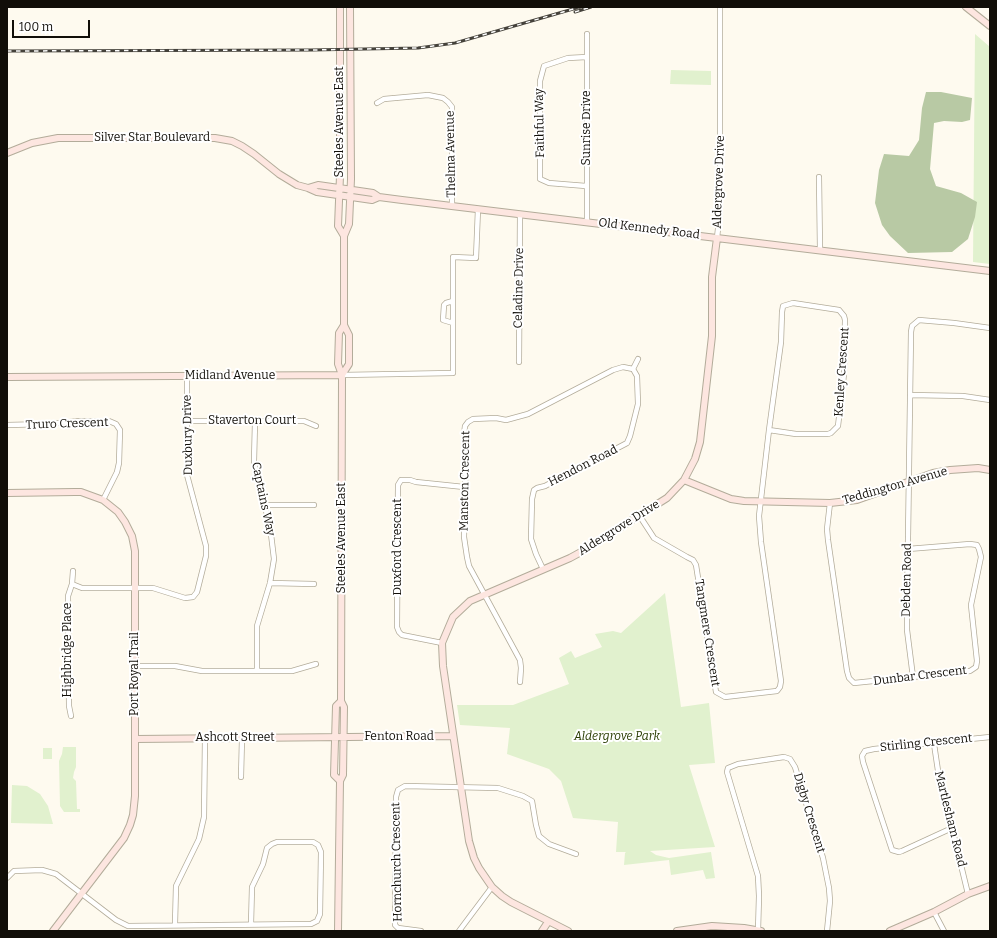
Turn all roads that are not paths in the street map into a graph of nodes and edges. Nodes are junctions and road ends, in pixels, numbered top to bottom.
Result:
1 (340, 7) edge
2 (350, 7) edge
3 (720, 7) edge
4 (966, 7) edge
5 (990, 26) edge
6 (587, 34) dead end
7 (587, 57) junction
8 (378, 103) dead end
9 (7, 153) edge
10 (819, 177) dead end
11 (586, 186) junction
12 (308, 188) junction
13 (339, 188) junction
14 (350, 189) junction
15 (339, 195) junction
16 (350, 197) junction
17 (379, 197) junction
18 (452, 206) junction
19 (478, 209) junction
20 (520, 214) junction
21 (587, 222) junction
22 (344, 236) junction
23 (717, 238) junction
24 (820, 250) junction
25 (990, 271) edge
26 (453, 301) junction
27 (453, 323) junction
28 (344, 325) junction
29 (990, 328) edge
30 (638, 359) dead end
31 (519, 362) dead end
32 (633, 369) junction
33 (342, 375) junction
34 (187, 376) junction
35 (7, 377) edge
36 (910, 395) junction
37 (990, 400) edge
38 (188, 421) junction
39 (255, 422) junction
40 (7, 425) edge
41 (316, 426) dead end
42 (769, 430) junction
43 (990, 470) edge
44 (684, 480) junction
45 (909, 482) junction
46 (464, 487) junction
47 (7, 493) edge
48 (103, 500) junction
49 (761, 502) junction
50 (830, 503) junction
51 (266, 505) junction
52 (314, 505) dead end
53 (638, 515) junction
54 (908, 549) junction
55 (543, 569) junction
56 (72, 571) dead end
57 (270, 583) junction
58 (72, 584) junction
59 (314, 584) dead end
60 (135, 588) junction
61 (485, 594) junction
62 (442, 643) junction
63 (316, 664) dead end
64 (135, 666) junction
65 (257, 670) junction
66 (913, 677) junction
67 (520, 682) dead end
68 (341, 701) junction
69 (71, 716) dead end
70 (453, 736) junction
71 (335, 737) junction
72 (344, 737) junction
73 (990, 737) edge
74 (205, 738) junction
75 (242, 738) junction
76 (135, 739) junction
77 (934, 744) junction
78 (241, 777) dead end
79 (340, 781) junction
80 (461, 788) junction
81 (952, 828) junction
82 (576, 854) dead end
83 (7, 878) edge
84 (990, 886) edge
85 (492, 887) junction
86 (82, 893) junction
87 (968, 894) junction
88 (934, 912) junction
89 (548, 922) junction
90 (175, 924) junction
91 (251, 924) junction
92 (53, 931) edge
93 (338, 931) edge
94 (421, 931) edge
95 (459, 931) edge
96 (542, 931) edge
97 (568, 931) edge
98 (678, 931) edge
99 (758, 931) edge
100 (761, 931) edge
101 (827, 931) edge
102 (890, 931) edge
103 (944, 931) edge

1 - 13 street, Steeles Avenue East
2 - 14 street, Steeles Avenue East
3 - 23 street, Aldergrove Drive
4 - 5 street
6 - 7 street, Sunrise Drive
7 - 11 street, Sunrise Drive
7 - 11 street, Faithful Way
8 - 18 street, Thelma Avenue
9 - 12 street, Silver Star Boulevard
10 - 24 street
11 - 21 street, Sunrise Drive
12 - 13 street, Silver Star Boulevard
12 - 15 street, Silver Star Boulevard
13 - 14 street, Old Kennedy Road
13 - 15 street, Steeles Avenue East
14 - 16 street, Steeles Avenue East
14 - 17 street, Old Kennedy Road
15 - 16 street, Silver Star Boulevard
15 - 22 street, Steeles Avenue East
16 - 17 street, Old Kennedy Road
16 - 22 street, Steeles Avenue East
17 - 18 street, Old Kennedy Road
18 - 19 street, Old Kennedy Road
19 - 20 street, Old Kennedy Road
19 - 26 street
20 - 21 street, Old Kennedy Road
20 - 31 street, Celadine Drive
21 - 23 street, Old Kennedy Road
22 - 28 street, Steeles Avenue East
23 - 24 street, Old Kennedy Road
23 - 44 street, Aldergrove Drive
24 - 25 street, Old Kennedy Road
26 - 27 street
26 - 27 street
27 - 33 street, Midland Avenue
28 - 33 street, Steeles Avenue East
28 - 33 street, Steeles Avenue East
29 - 36 street, Debden Road
30 - 32 street
32 - 46 street, Manston Crescent
32 - 55 street, Hendon Road
33 - 34 street, Midland Avenue
33 - 68 street, Steeles Avenue East
34 - 35 street, Midland Avenue
34 - 38 street, Duxbury Drive
36 - 37 street
36 - 45 street, Debden Road
38 - 39 street, Staverton Court
38 - 60 street, Duxbury Drive
39 - 41 street, Staverton Court
39 - 51 street, Captains Way
40 - 48 street, Truro Crescent
42 - 42 street, Kenley Crescent
42 - 49 street, Kenley Crescent
43 - 45 street, Teddington Avenue
44 - 49 street, Teddington Avenue
44 - 53 street, Aldergrove Drive
45 - 50 street, Teddington Avenue
45 - 54 street, Debden Road
46 - 61 street, Manston Crescent
46 - 62 street, Duxford Crescent
47 - 48 street, Port Royal Trail
48 - 60 street, Port Royal Trail
49 - 50 street, Teddington Avenue
49 - 53 street, Tangmere Crescent
50 - 66 street, Dunbar Crescent
51 - 52 street
51 - 57 street, Captains Way
53 - 55 street, Aldergrove Drive
54 - 66 street, Debden Road
54 - 66 street, Dunbar Crescent
55 - 61 street, Aldergrove Drive
56 - 58 street, Highbridge Place
57 - 59 street
57 - 65 street, Captains Way
58 - 60 street, Highbridge Place
58 - 69 street, Highbridge Place
60 - 64 street, Port Royal Trail
61 - 62 street, Aldergrove Drive
61 - 67 street, Manston Crescent
62 - 70 street, Aldergrove Drive
63 - 65 street
64 - 65 street
64 - 76 street, Port Royal Trail
68 - 71 street, Steeles Avenue East
68 - 72 street, Steeles Avenue East
70 - 72 street, Fenton Road
70 - 80 street, Aldergrove Drive
71 - 72 street, Fenton Road
71 - 75 street, Ashcott Street
71 - 79 street, Steeles Avenue East
72 - 79 street, Steeles Avenue East
73 - 77 street, Stirling Crescent
74 - 75 street, Ashcott Street
74 - 76 street, Ashcott Street
74 - 90 street
75 - 78 street
76 - 86 street, Port Royal Trail
77 - 81 street, Martlesham Road
77 - 81 street, Stirling Crescent
79 - 93 street, Steeles Avenue East
80 - 82 street
80 - 85 street, Aldergrove Drive
80 - 94 street, Hornchurch Crescent
81 - 87 street, Martlesham Road
83 - 86 street
84 - 87 street
85 - 89 street, Aldergrove Drive
85 - 95 street
86 - 90 street
86 - 92 street, Port Royal Trail
87 - 88 street
88 - 102 street
88 - 103 street
89 - 96 street
89 - 97 street, Aldergrove Drive
90 - 91 street
91 - 91 street
98 - 99 street
99 - 100 street
99 - 101 street, Digby Crescent

